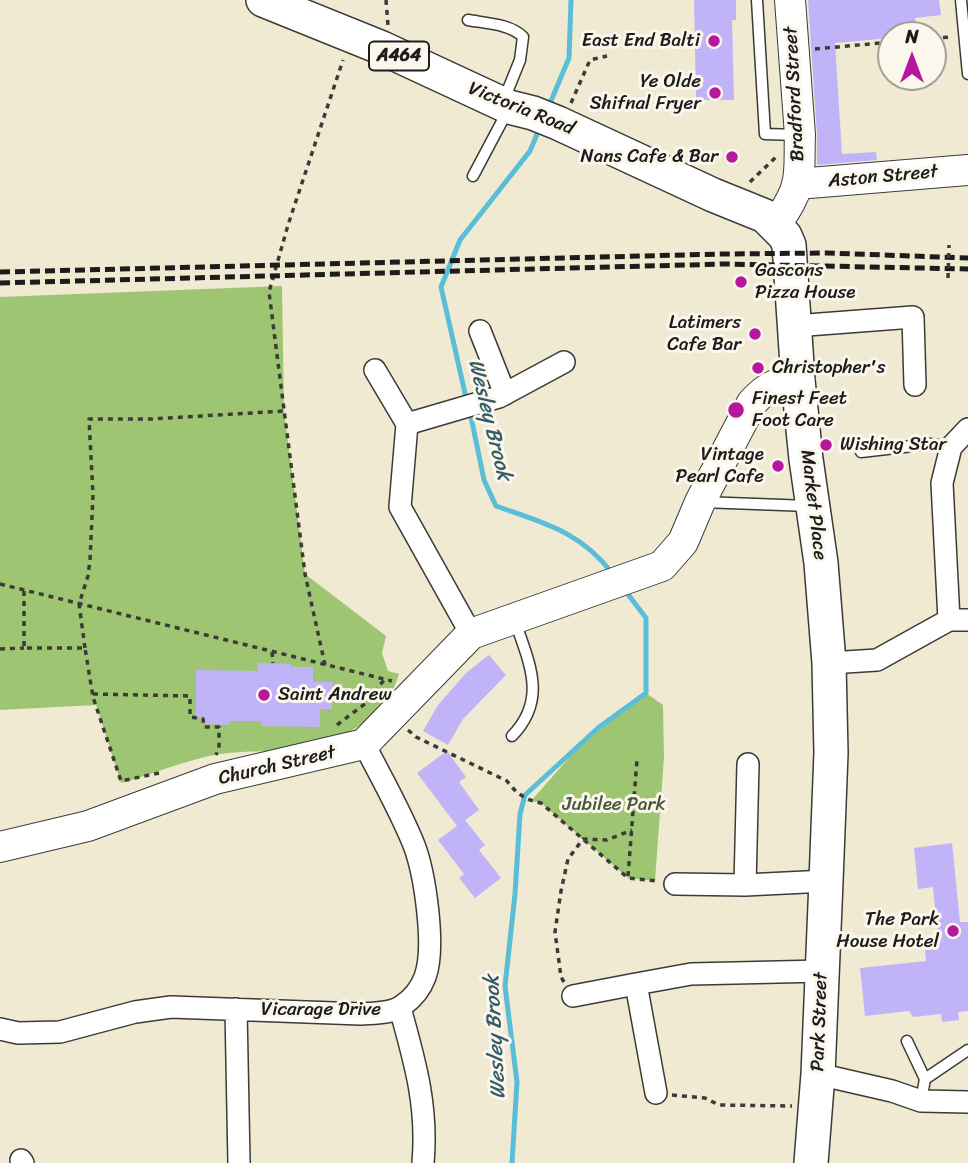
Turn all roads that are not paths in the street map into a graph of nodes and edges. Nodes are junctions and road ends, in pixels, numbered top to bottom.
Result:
1 (263, 0) edge
2 (757, 0) edge
3 (790, 0) edge
4 (961, 0) edge
5 (468, 20) dead end
6 (968, 74) edge
7 (533, 114) junction
8 (800, 145) junction
9 (968, 170) edge
10 (473, 176) dead end
11 (797, 184) junction
12 (776, 225) junction
13 (794, 326) junction
14 (480, 331) dead end
15 (564, 362) dead end
16 (375, 370) dead end
17 (798, 380) junction
18 (915, 385) dead end
19 (505, 394) junction
20 (407, 424) junction
21 (968, 429) edge
22 (951, 447) junction
23 (861, 452) dead end
24 (699, 502) junction
25 (814, 507) junction
26 (514, 618) junction
27 (958, 620) edge
28 (471, 634) junction
29 (829, 663) junction
30 (512, 736) dead end
31 (363, 744) junction
32 (748, 764) dead end
33 (0, 847) edge
34 (826, 881) junction
35 (675, 884) road end
36 (745, 885) junction
37 (822, 971) junction
38 (636, 984) junction
39 (573, 996) road end
40 (400, 1008) junction
41 (236, 1009) junction
42 (0, 1029) edge
43 (907, 1041) dead end
44 (968, 1050) edge
45 (925, 1079) junction
46 (817, 1090) junction
47 (656, 1093) road end
48 (921, 1101) junction
49 (968, 1102) edge
50 (239, 1163) edge
51 (423, 1163) edge
52 (811, 1163) edge

1 - 7 main road, Victoria Road / A464
2 - 8 lane
3 - 8 street, Bradford Street
4 - 6 lane
5 - 7 lane
7 - 10 lane
7 - 12 main road, Victoria Road / A464
8 - 11 street, Bradford Street
9 - 11 street, Aston Street
11 - 12 street, Bradford Street
12 - 13 main road, Market Place
13 - 17 main road, Market Place
13 - 18 street
14 - 19 street
15 - 19 street
16 - 20 street
17 - 24 street
17 - 25 main road, Market Place
19 - 20 street
20 - 28 street
21 - 22 street
22 - 23 lane
22 - 27 street
24 - 25 lane
24 - 26 street
25 - 29 main road, Market Place
26 - 28 street
26 - 30 lane
27 - 29 street
28 - 31 street
29 - 34 main road, Park Street
31 - 33 street, Church Street
31 - 40 street, Vicarage Drive
32 - 36 street
34 - 36 street
34 - 37 main road, Park Street
35 - 36 street
37 - 38 street
37 - 46 main road, Park Street
38 - 39 street
38 - 47 street
40 - 41 street, Vicarage Drive
40 - 51 street
41 - 42 street, Vicarage Drive
41 - 50 street
43 - 45 lane
44 - 45 lane
45 - 48 lane
46 - 48 street
46 - 52 main road, Park Street
48 - 49 street

